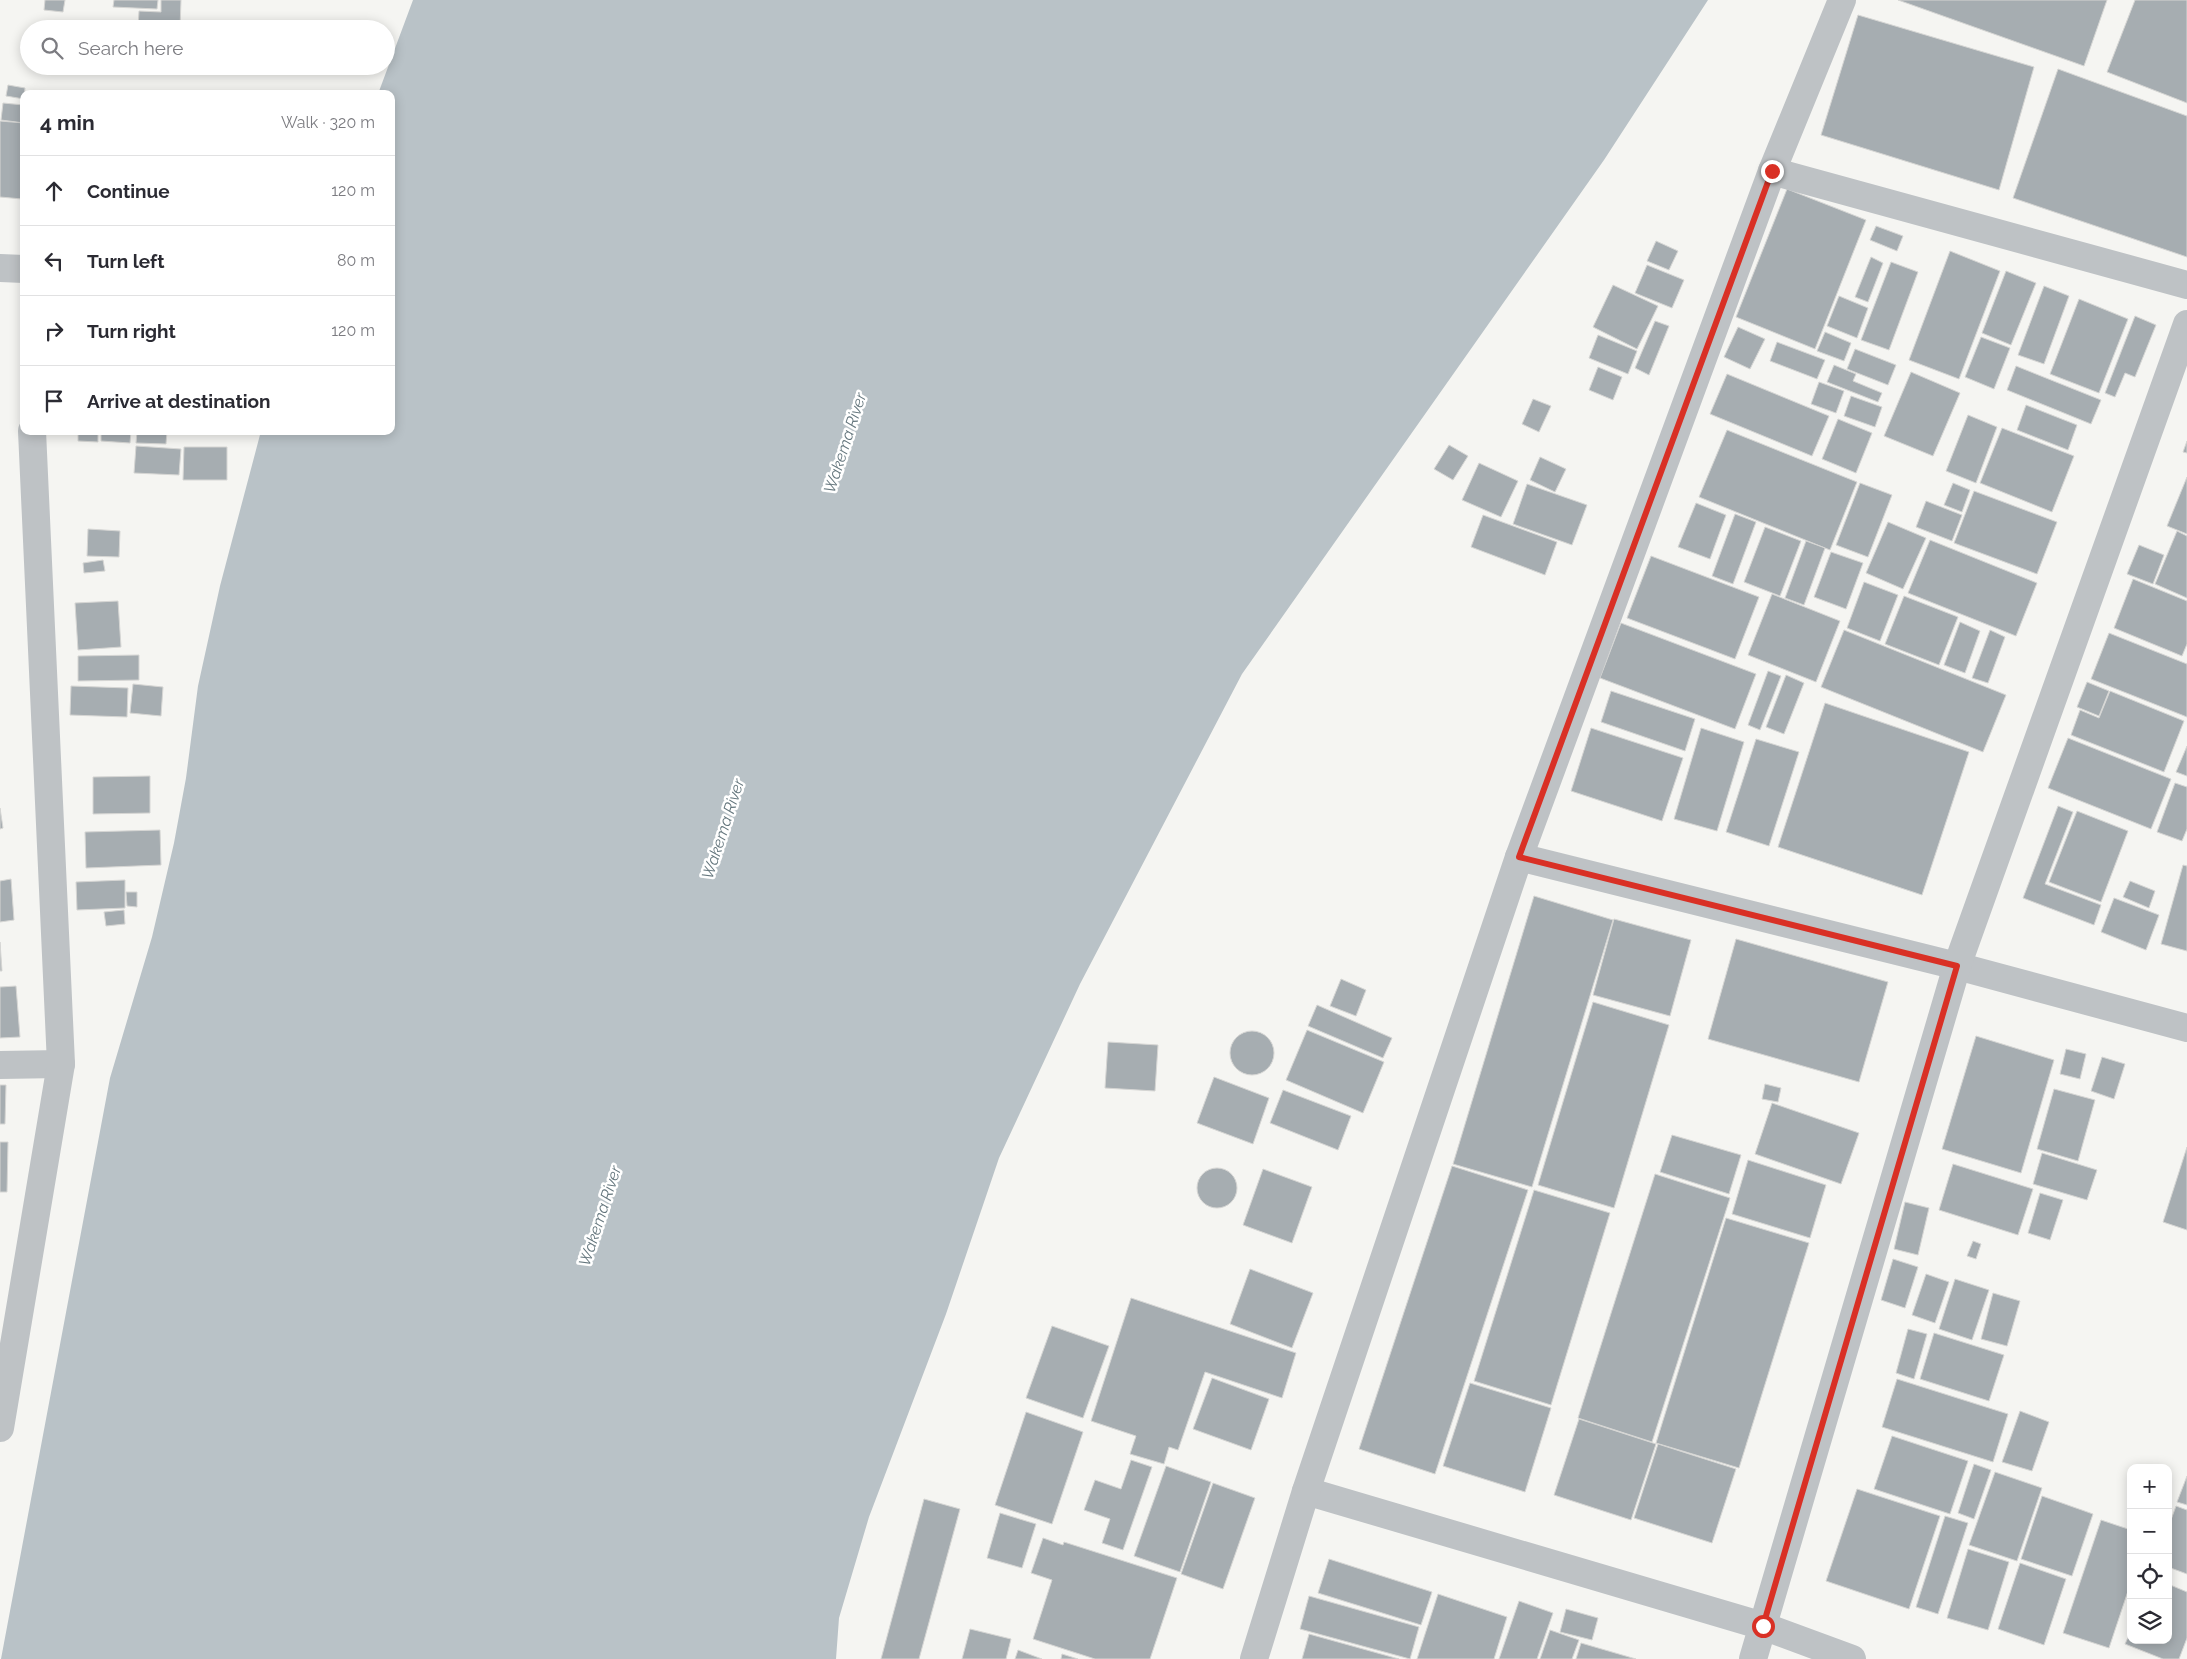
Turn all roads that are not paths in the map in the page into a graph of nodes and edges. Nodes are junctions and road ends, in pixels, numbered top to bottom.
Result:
1 (1842, 0) edge
2 (1772, 171) junction
3 (0, 268) edge
4 (20, 269) edge
5 (2187, 285) edge
6 (2187, 324) edge
7 (32, 435) edge
8 (1519, 857) junction
9 (1957, 966) junction
10 (2187, 1028) edge
11 (61, 1064) junction
12 (0, 1065) edge
13 (0, 1428) edge
14 (1306, 1491) junction
15 (1763, 1626) junction
16 (1254, 1659) edge
17 (1754, 1659) edge
18 (1852, 1659) edge

1 - 2 street
2 - 5 street
2 - 8 street
3 - 4 street
6 - 9 street
7 - 11 street
8 - 9 street
8 - 14 street
9 - 10 street
9 - 15 street
11 - 12 street
11 - 13 street
14 - 15 street
14 - 16 street
15 - 17 street
15 - 18 street

